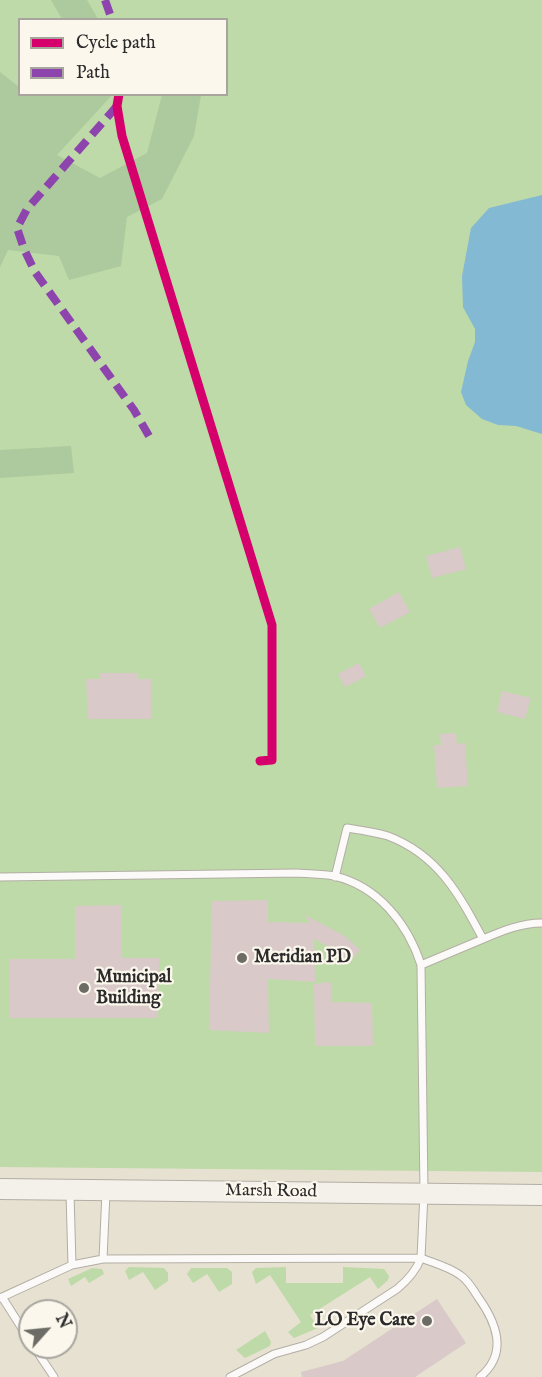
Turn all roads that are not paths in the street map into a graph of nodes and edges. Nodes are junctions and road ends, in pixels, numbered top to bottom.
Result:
1 (335, 876) junction
2 (0, 877) edge
3 (542, 923) edge
4 (483, 939) junction
5 (421, 965) junction
6 (0, 1190) edge
7 (70, 1190) junction
8 (106, 1190) junction
9 (424, 1193) junction
10 (542, 1195) edge
11 (421, 1258) junction
12 (104, 1259) junction
13 (72, 1265) junction
14 (1, 1298) edge
15 (18, 1323) edge
16 (42, 1359) edge
17 (54, 1377) edge
18 (230, 1377) edge
19 (480, 1377) edge

1 - 2 lane
1 - 4 lane
1 - 5 lane
3 - 4 lane
4 - 5 lane
5 - 9 lane
6 - 7 main road, Marsh Road
7 - 8 main road, Marsh Road
7 - 13 lane
8 - 9 main road, Marsh Road
8 - 12 lane
9 - 10 main road, Marsh Road
9 - 11 lane
11 - 12 lane
11 - 18 lane
11 - 19 lane
12 - 13 lane
13 - 14 lane
14 - 15 lane
16 - 17 lane

